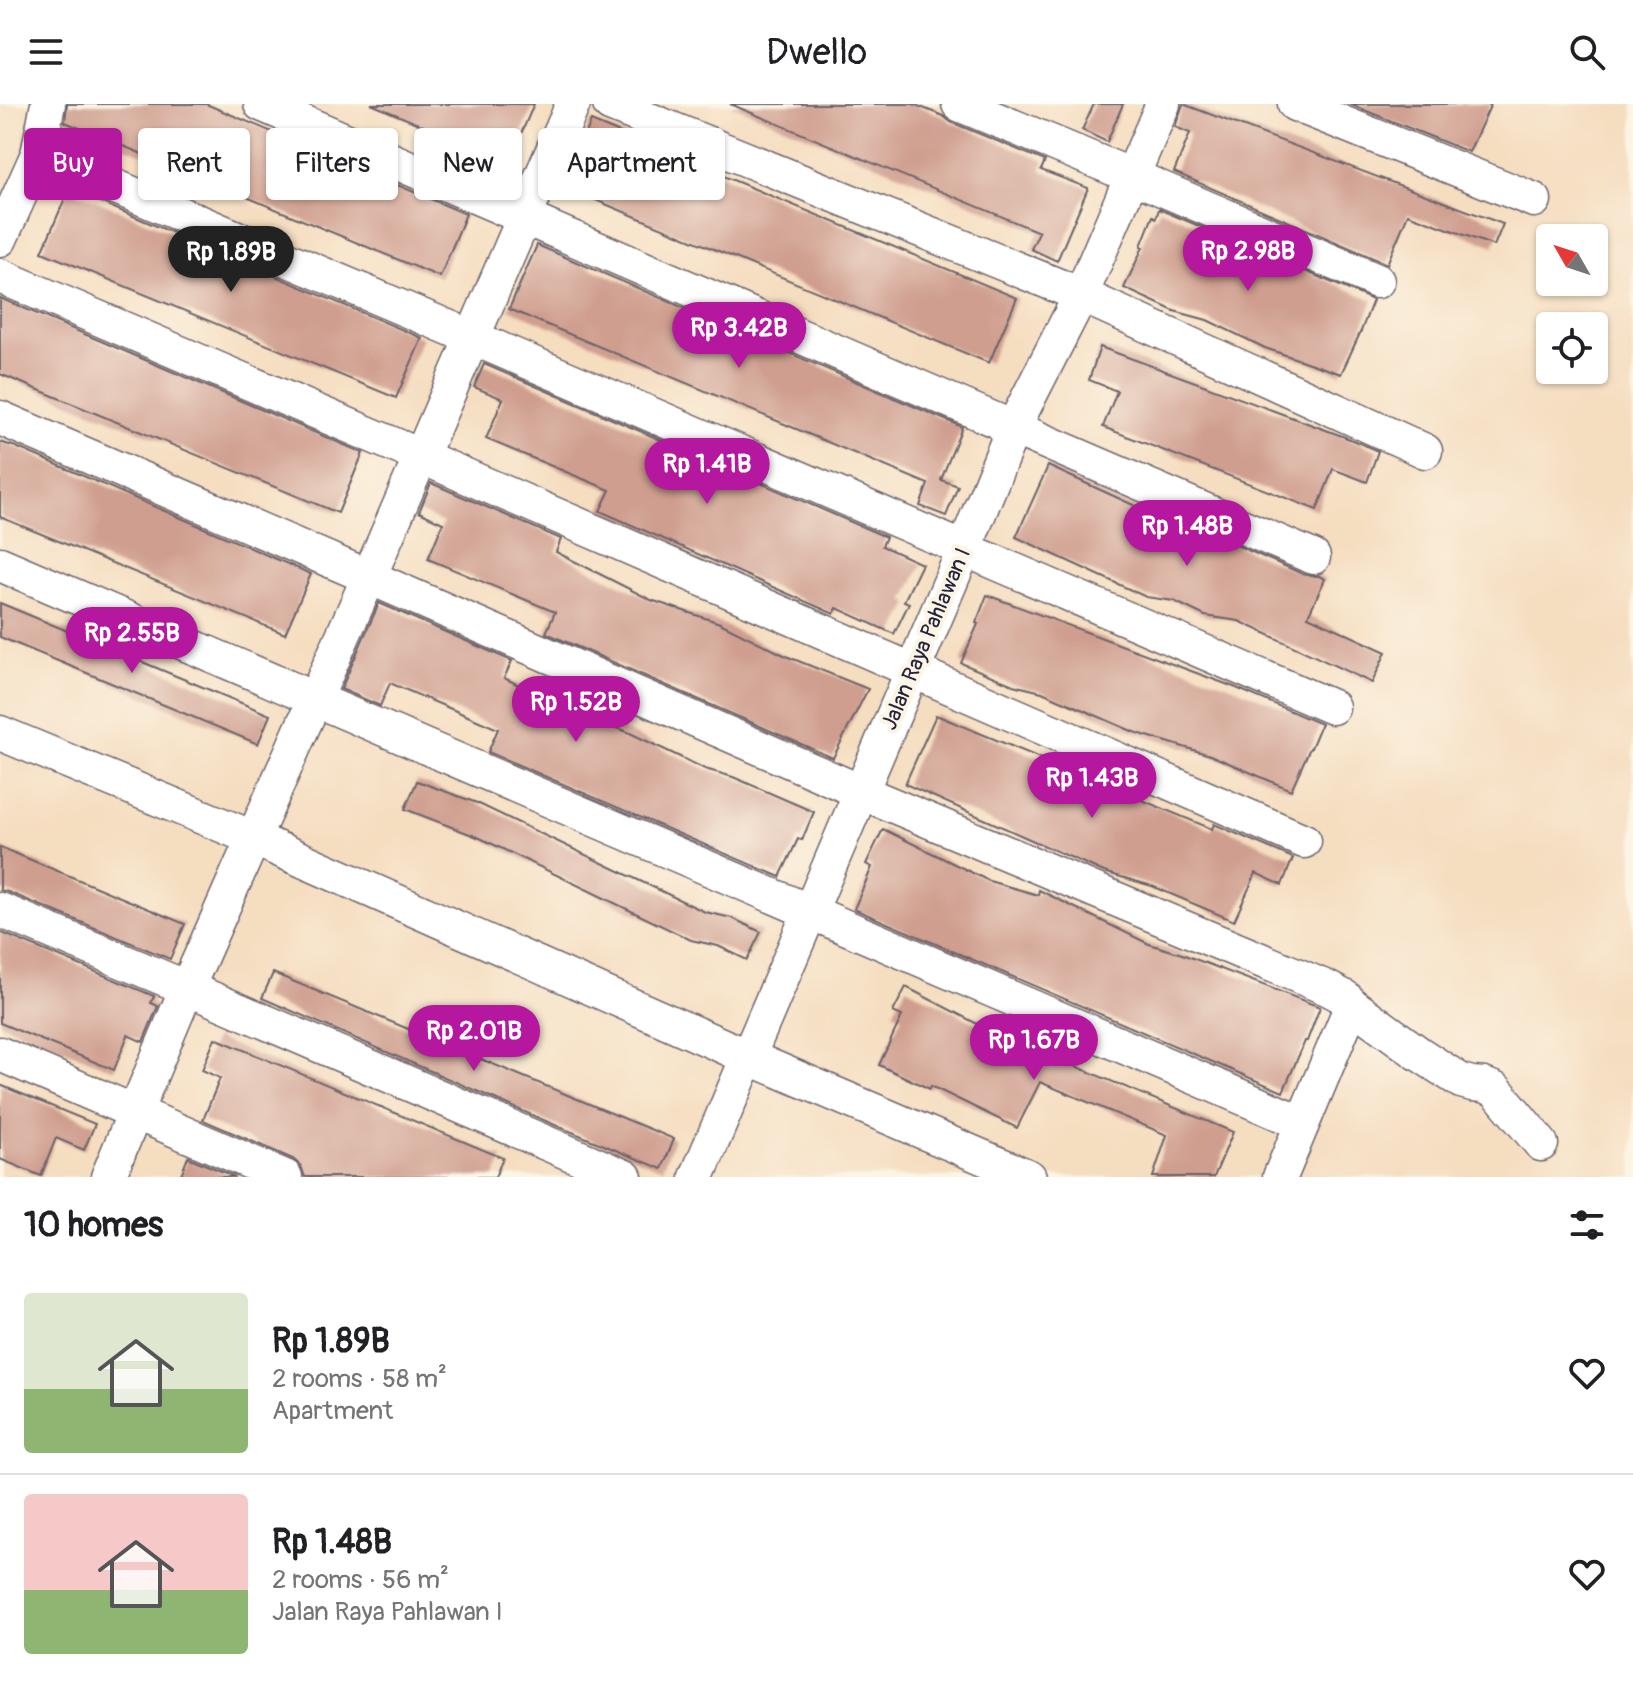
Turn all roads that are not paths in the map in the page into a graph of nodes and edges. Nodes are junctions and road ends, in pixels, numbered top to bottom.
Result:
1 (48, 104) edge
2 (261, 104) edge
3 (573, 104) edge
4 (610, 104) edge
5 (959, 104) edge
6 (1163, 104) edge
7 (1295, 104) edge
8 (43, 128) edge
9 (1132, 176) junction
10 (24, 185) edge
11 (122, 190) edge
12 (1534, 200) dead end
13 (525, 218) junction
14 (0, 239) edge
15 (0, 276) edge
16 (1377, 281) dead end
17 (1081, 295) junction
18 (471, 337) junction
19 (0, 418) edge
20 (1014, 426) junction
21 (1425, 451) dead end
22 (420, 456) junction
23 (964, 550) junction
24 (1313, 557) dead end
25 (0, 564) edge
26 (369, 577) junction
27 (913, 670) junction
28 (316, 699) junction
29 (1332, 707) dead end
30 (0, 733) edge
31 (861, 792) junction
32 (253, 838) junction
33 (1304, 841) dead end
34 (0, 910) edge
35 (810, 911) junction
36 (187, 988) junction
37 (1352, 1005) junction
38 (0, 1054) edge
39 (748, 1057) junction
40 (136, 1114) junction
41 (1302, 1123) junction
42 (1541, 1144) dead end
43 (108, 1177) edge
44 (285, 1177) edge
45 (625, 1177) edge
46 (697, 1177) edge
47 (1029, 1177) edge
48 (1280, 1177) edge

1 - 8 street
2 - 13 street
3 - 13 street
4 - 17 street
5 - 9 street
6 - 9 street, Jalan Raya Pahlawan I
7 - 12 street
9 - 16 street
9 - 17 street, Jalan Raya Pahlawan I
10 - 14 street
11 - 18 street
13 - 18 street
13 - 20 street
15 - 22 street
17 - 20 street, Jalan Raya Pahlawan I
17 - 21 street
18 - 22 street
18 - 23 street
19 - 26 street
20 - 23 street, Jalan Raya Pahlawan I
20 - 24 street
22 - 26 street
22 - 27 street
23 - 27 street, Jalan Raya Pahlawan I
23 - 29 street
25 - 28 street
26 - 28 street
26 - 31 street
27 - 31 street, Jalan Raya Pahlawan I
27 - 33 street
28 - 32 street
28 - 35 street
30 - 32 street
31 - 35 street, Jalan Raya Pahlawan I
31 - 37 street
32 - 36 street
32 - 39 street
34 - 36 street
35 - 39 street, Jalan Raya Pahlawan I
35 - 41 street
36 - 40 street
36 - 45 street
37 - 41 street
37 - 42 street
38 - 40 street
39 - 46 street, Jalan Raya Pahlawan I
39 - 47 street
40 - 43 street
40 - 44 street
41 - 48 street

